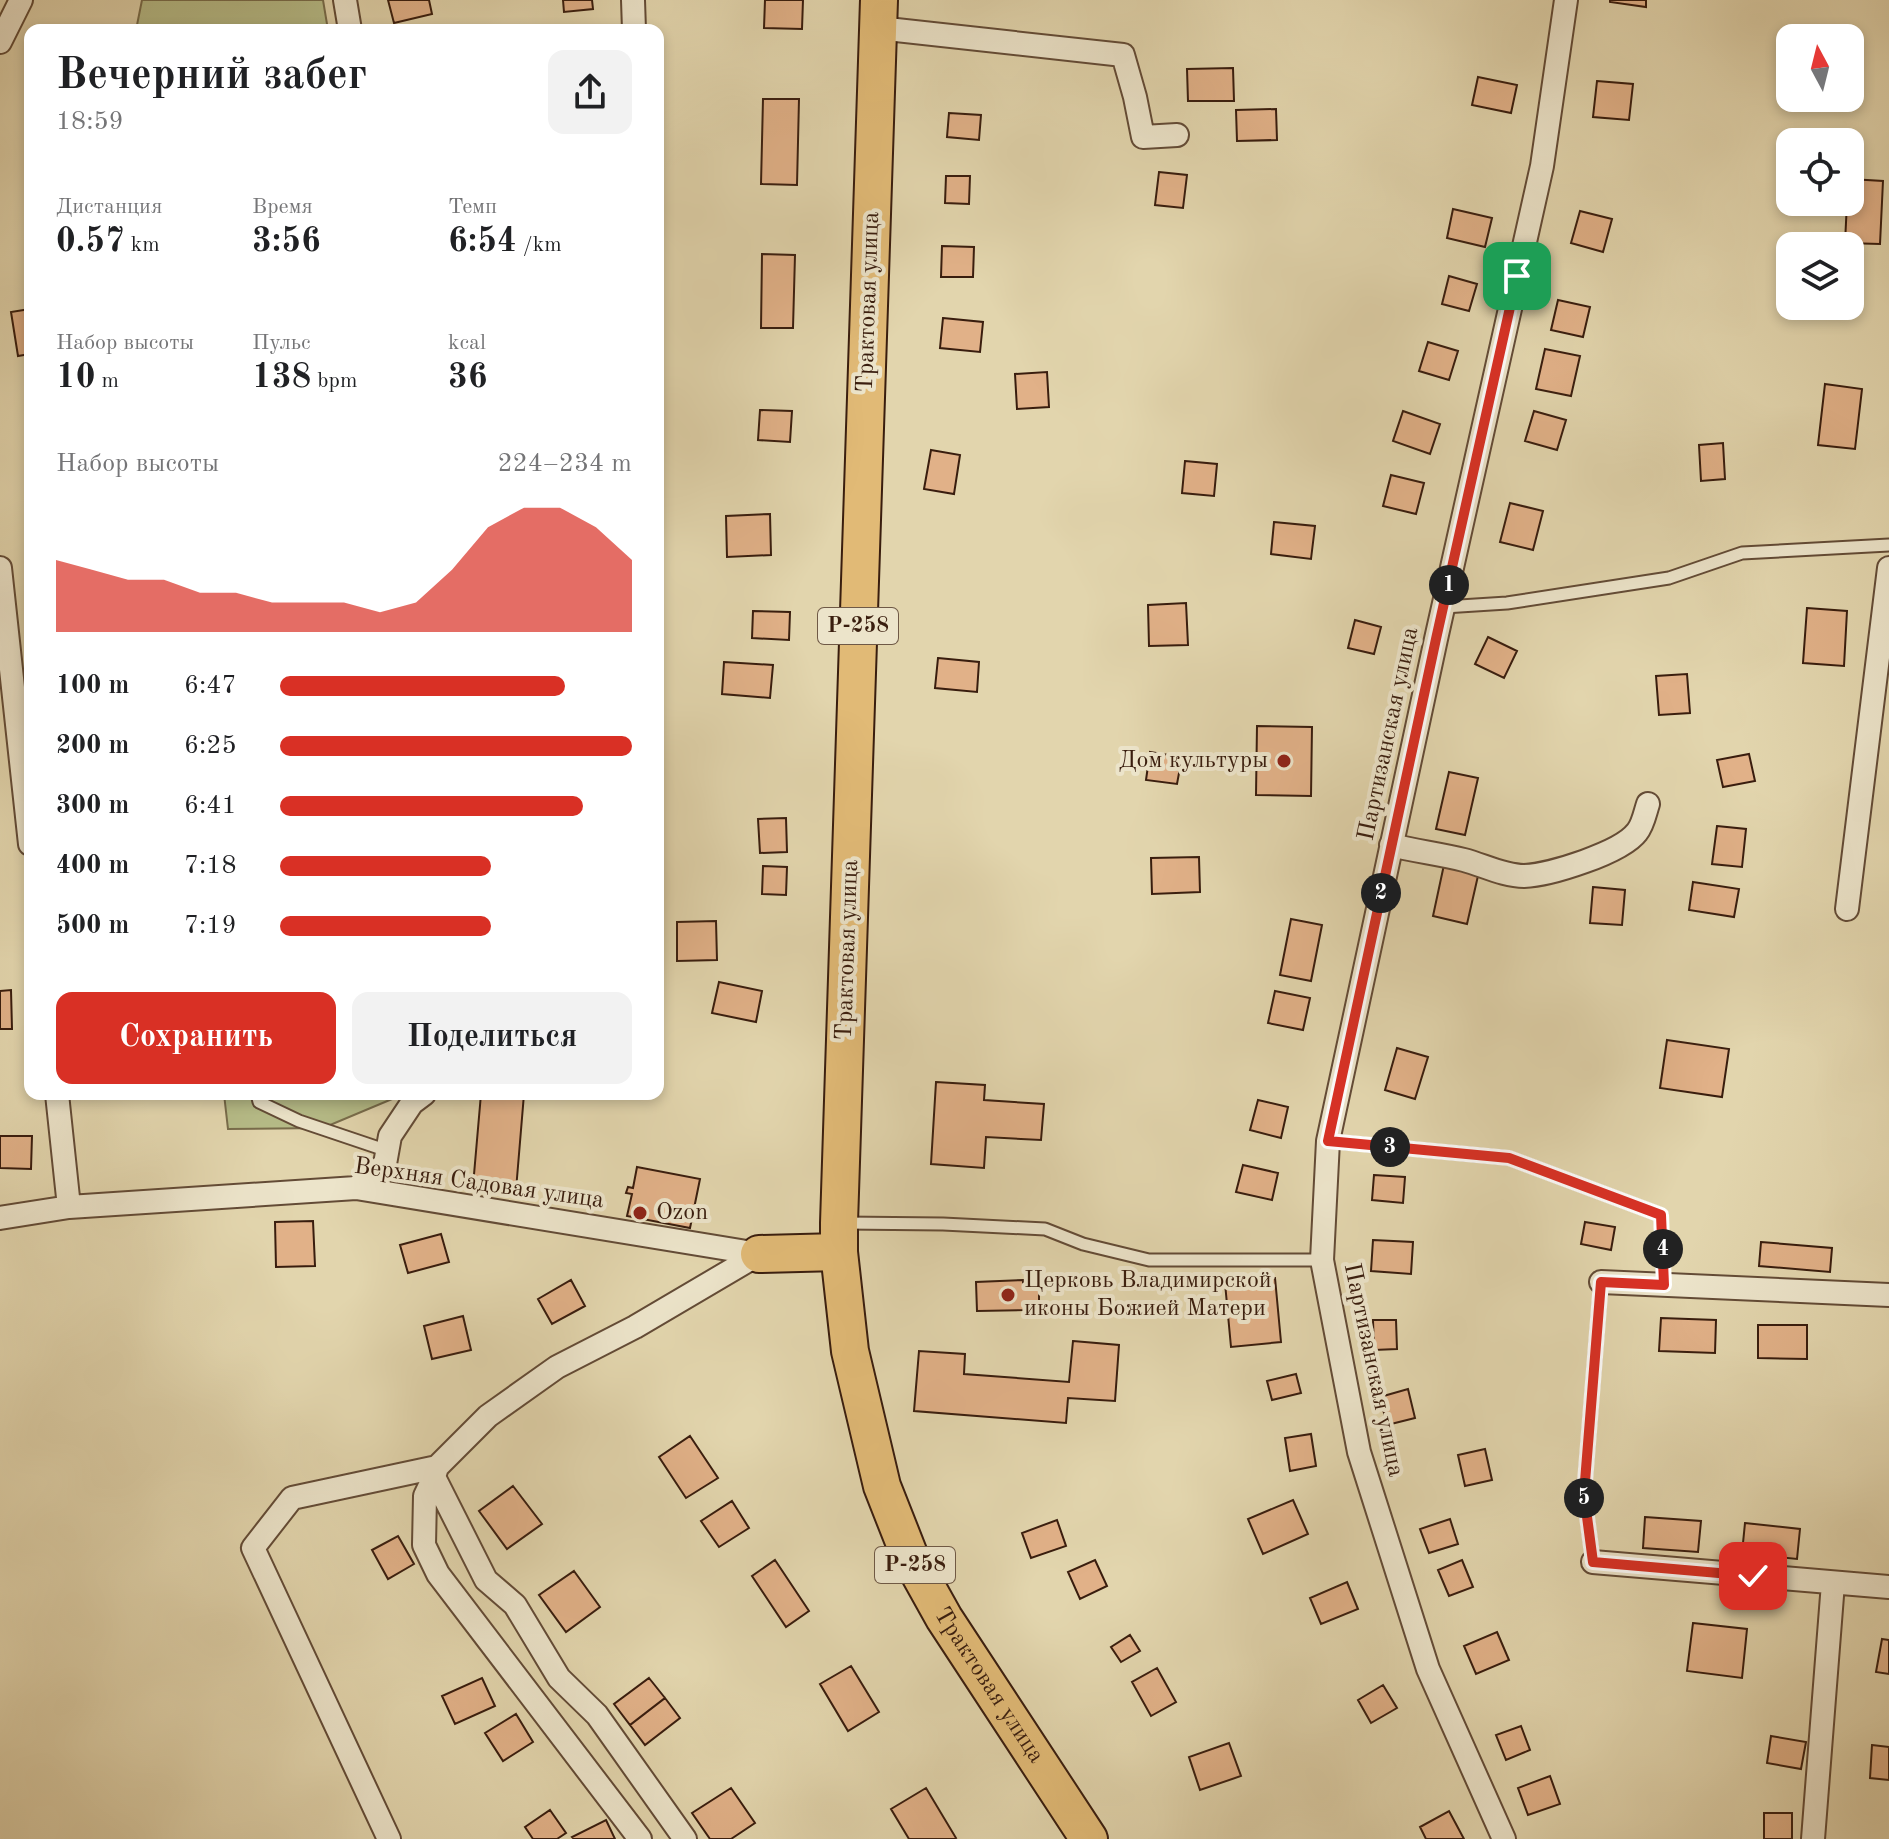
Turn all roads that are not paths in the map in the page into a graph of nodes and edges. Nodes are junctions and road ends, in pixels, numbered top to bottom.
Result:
1 (21, 0) edge
2 (345, 0) edge
3 (633, 0) edge
4 (1566, 0) edge
5 (879, 14) edge
6 (349, 24) edge
7 (634, 24) edge
8 (0, 42) edge
9 (1177, 135) dead end
10 (1889, 545) edge
11 (0, 568) edge
12 (1889, 568) edge
13 (1444, 607) junction
14 (24, 789) edge
15 (1648, 804) dead end
16 (1391, 845) junction
17 (1847, 909) dead end
18 (58, 1100) edge
19 (258, 1100) edge
20 (416, 1100) edge
21 (1328, 1141) junction
22 (388, 1151) junction
23 (356, 1188) junction
24 (69, 1207) junction
25 (0, 1218) edge
26 (839, 1237) junction
27 (759, 1254) junction
28 (1322, 1260) junction
29 (1601, 1282) joint
30 (1664, 1285) junction
31 (1889, 1295) edge
32 (436, 1472) junction
33 (1593, 1562) joint
34 (1833, 1583) junction
35 (1889, 1587) edge
36 (389, 1839) edge
37 (640, 1839) edge
38 (685, 1839) edge
39 (1089, 1839) edge
40 (1504, 1839) edge
41 (1813, 1839) edge

1 - 8 street
2 - 6 street
3 - 7 street
4 - 13 street, Партизанская улица
5 - 9 street
5 - 26 highway, Трактовая улица / Р-258
10 - 13 lane
11 - 14 street
12 - 17 street
13 - 16 street, Партизанская улица
15 - 16 street
16 - 21 street, Партизанская улица
18 - 24 street
19 - 22 lane
20 - 22 street
21 - 28 street, Партизанская улица
21 - 30 lane
22 - 23 street
23 - 24 street, Верхняя Садовая улица
23 - 27 street, Верхняя Садовая улица
24 - 25 street, Верхняя Садовая улица
26 - 27 highway
26 - 28 lane
26 - 39 highway, Трактовая улица / Р-258
27 - 32 street
28 - 40 street, Партизанская улица
29 - 30 street
29 - 33 lane
30 - 31 street
32 - 36 street
32 - 37 street
32 - 38 street
33 - 34 street
34 - 35 street
34 - 41 street

